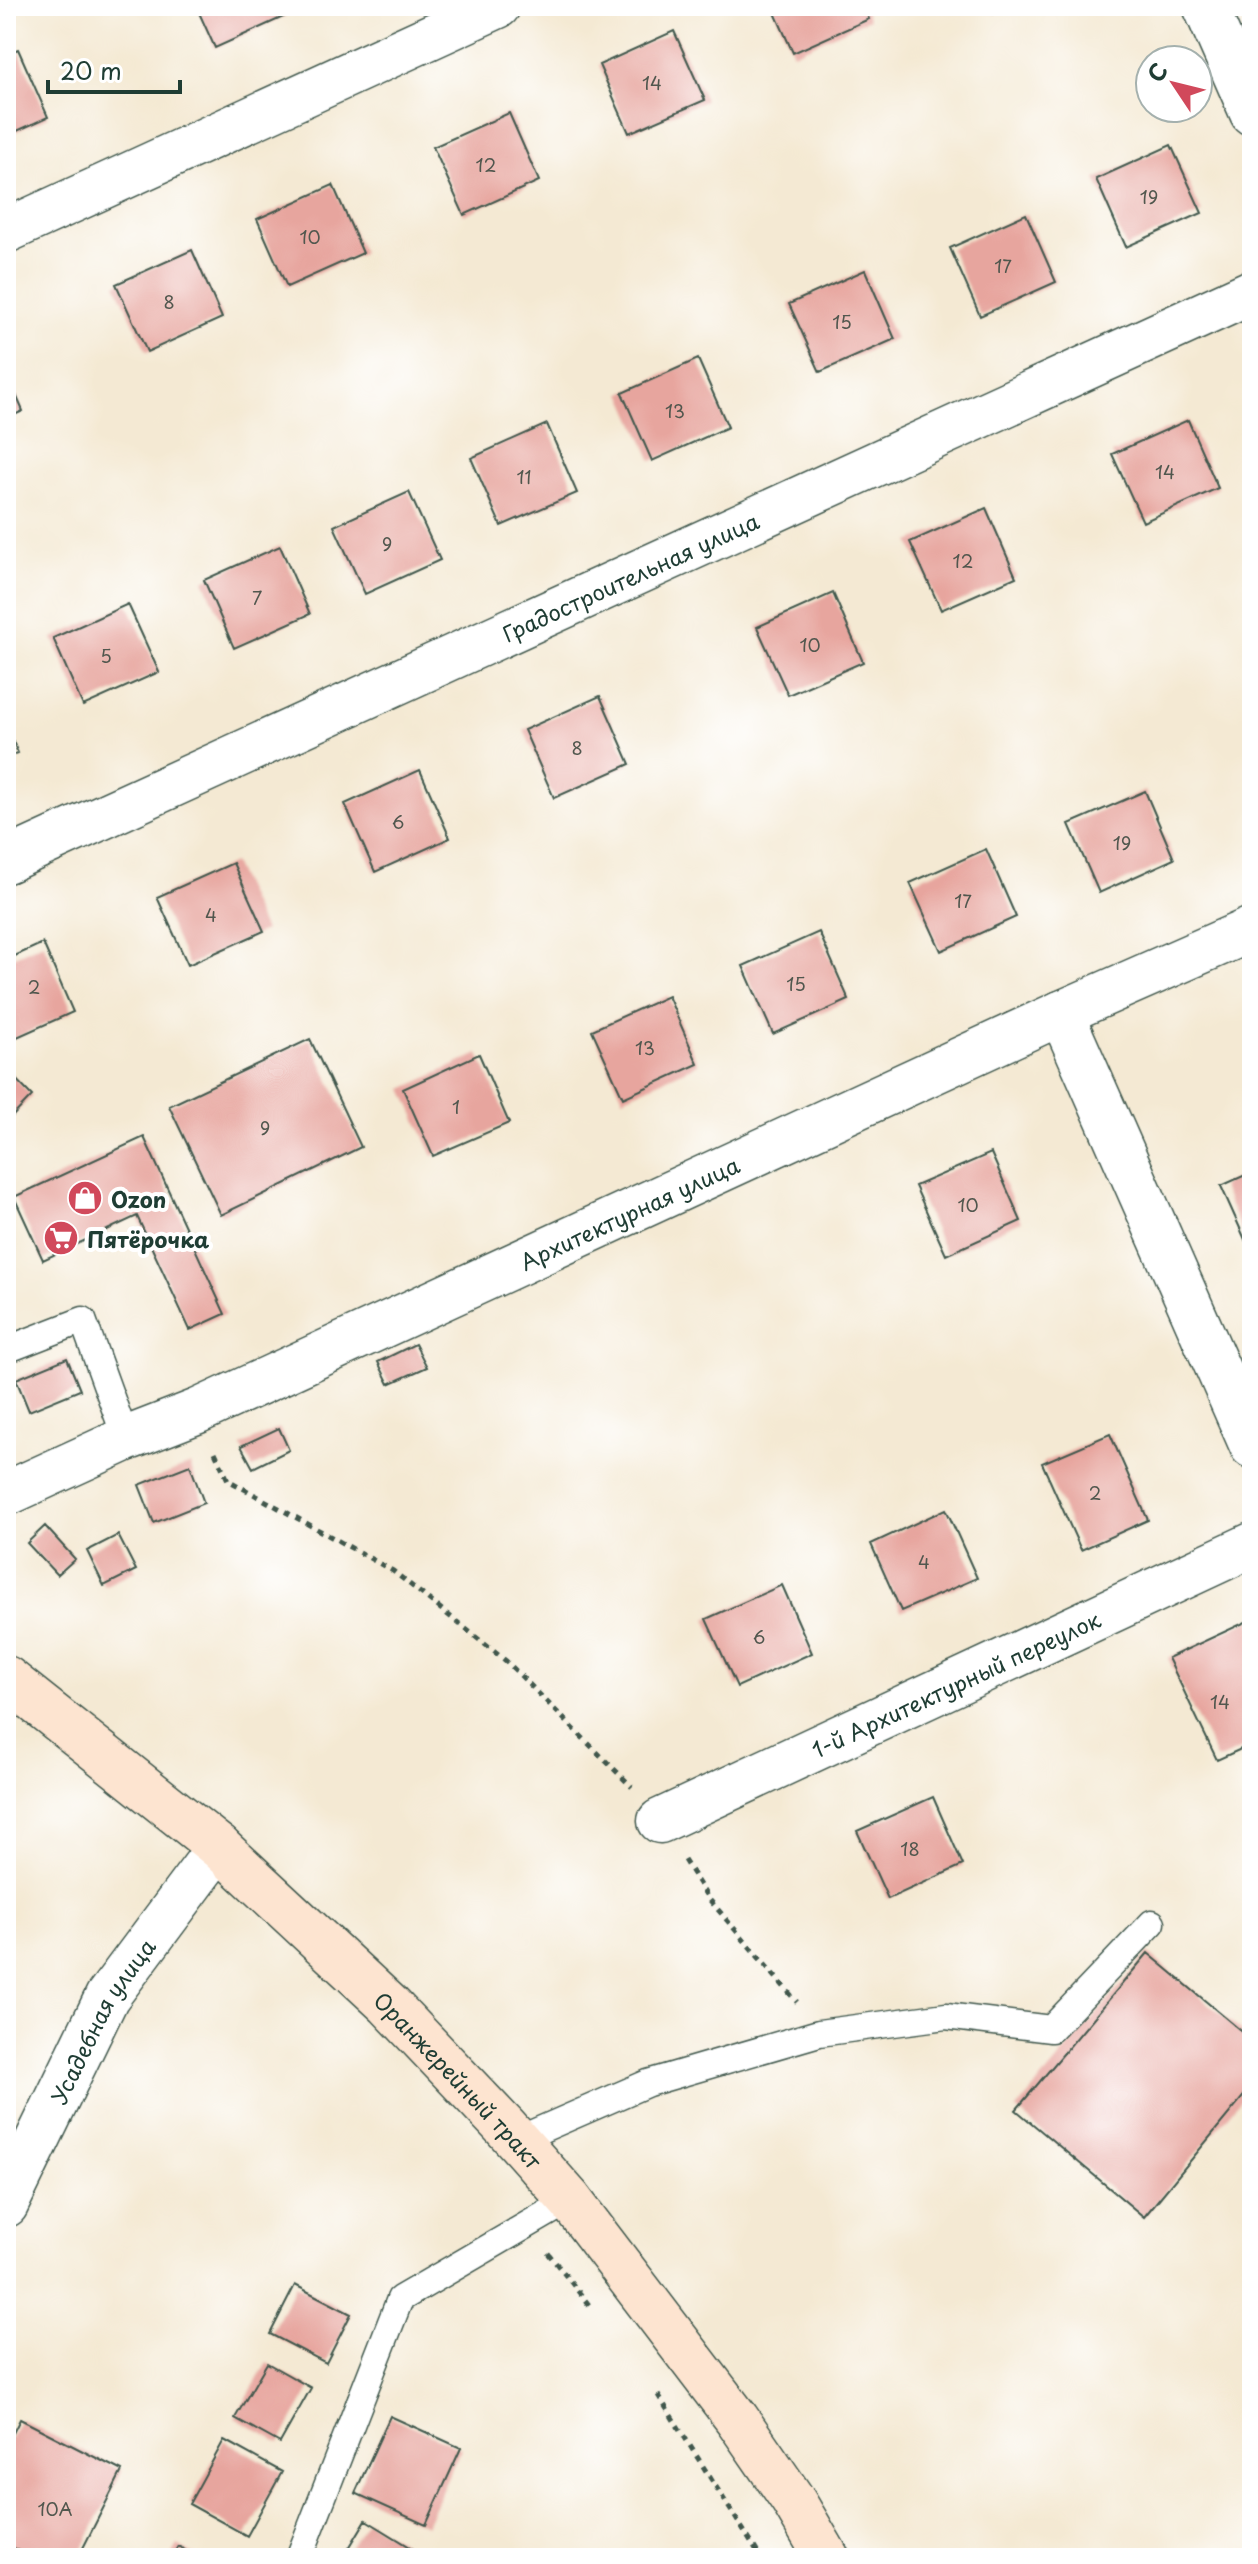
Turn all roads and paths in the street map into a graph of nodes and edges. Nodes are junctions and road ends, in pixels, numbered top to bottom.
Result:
1 (498, 6) edge
2 (1205, 6) edge
3 (1252, 113) edge
4 (6, 231) edge
5 (1252, 292) edge
6 (6, 861) edge
7 (1252, 929) edge
8 (1061, 1013) junction
9 (6, 1350) edge
10 (198, 1411) junction
11 (126, 1439) junction
12 (1252, 1446) edge
13 (6, 1494) edge
14 (1252, 1545) edge
15 (6, 1678) edge
16 (660, 1821) junction
17 (219, 1847) junction
18 (1152, 1923) dead end
19 (819, 2033) junction
20 (517, 2140) junction
21 (570, 2200) junction
22 (6, 2205) edge
23 (525, 2226) junction
24 (595, 2312) dead end
25 (653, 2386) dead end
26 (299, 2558) edge
27 (761, 2558) edge
28 (827, 2558) edge

1 - 4 street
2 - 3 street
5 - 6 street, Градостроительная улица
7 - 8 street, Архитектурная улица
8 - 10 street, Архитектурная улица
8 - 12 street
9 - 11 lane
10 - 11 street, Архитектурная улица
10 - 16 path
11 - 13 street, Архитектурная улица
14 - 16 street, 1-й Архитектурный переулок
15 - 17 street, Оранжерейный тракт
16 - 19 path
17 - 20 street, Оранжерейный тракт
17 - 22 street, Усадебная улица
18 - 19 lane
19 - 20 lane
20 - 21 street, Оранжерейный тракт
21 - 23 lane
21 - 28 street, Оранжерейный тракт
23 - 24 path
23 - 26 lane
25 - 27 path

